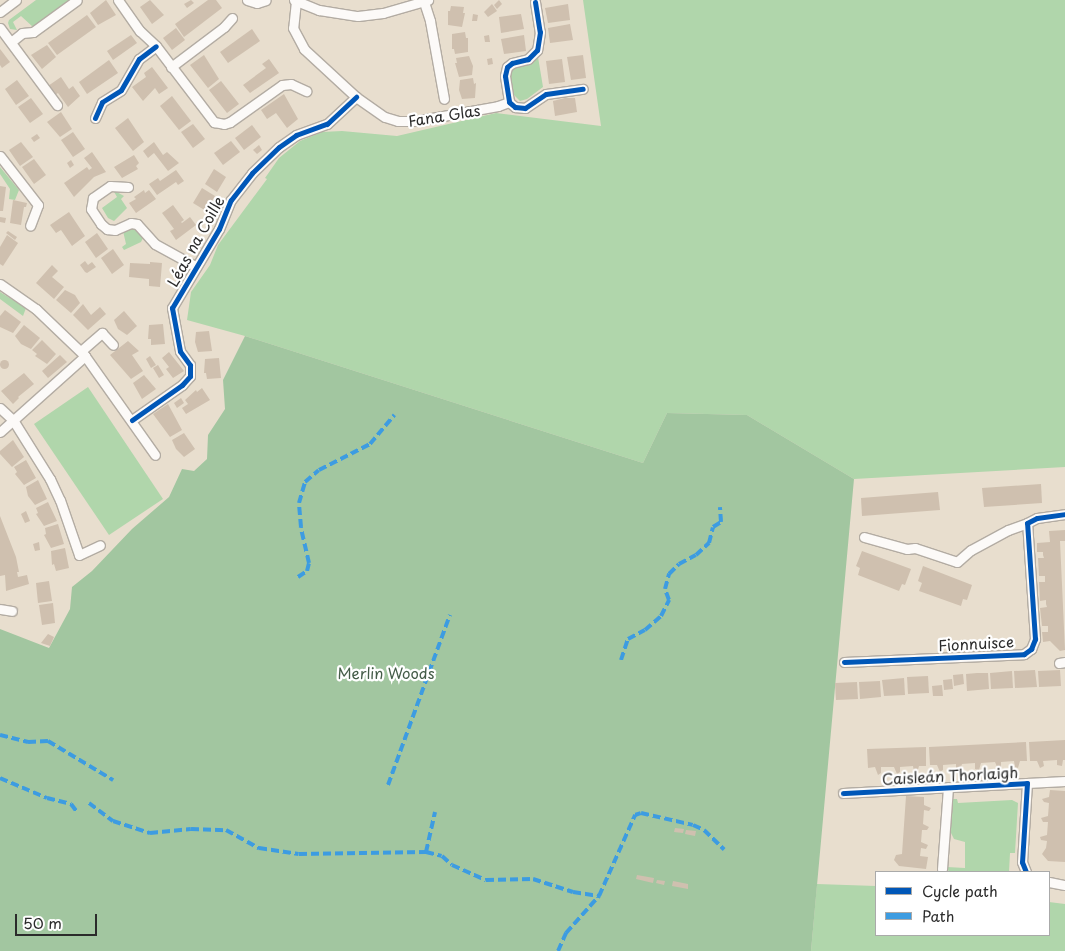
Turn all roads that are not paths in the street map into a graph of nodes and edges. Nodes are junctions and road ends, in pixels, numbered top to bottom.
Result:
1 (16, 0) edge
2 (76, 0) edge
3 (118, 0) edge
4 (247, 0) edge
5 (266, 0) edge
6 (295, 1) edge
7 (426, 1) edge
8 (535, 2) dead end
9 (0, 12) edge
10 (232, 18) dead end
11 (0, 28) edge
12 (11, 42) junction
13 (156, 46) junction
14 (171, 68) junction
15 (583, 89) dead end
16 (306, 92) dead end
17 (356, 97) junction
18 (444, 99) dead end
19 (509, 102) junction
20 (57, 105) dead end
21 (95, 118) dead end
22 (0, 156) edge
23 (128, 187) dead end
24 (30, 226) dead end
25 (196, 266) junction
26 (0, 284) edge
27 (113, 345) dead end
28 (83, 354) junction
29 (0, 408) edge
30 (13, 420) junction
31 (132, 420) junction
32 (0, 432) edge
33 (155, 454) dead end
34 (1065, 514) edge
35 (1027, 523) junction
36 (864, 538) dead end
37 (100, 545) dead end
38 (0, 609) edge
39 (12, 611) dead end
40 (844, 662) dead end
41 (1065, 781) edge
42 (1027, 783) junction
43 (948, 787) junction
44 (843, 793) dead end
45 (942, 869) dead end
46 (1026, 871) edge
47 (1050, 882) edge
48 (1065, 885) edge

1 - 9 street
2 - 12 street
3 - 13 street
4 - 5 street
6 - 7 street, Fana Glas
6 - 17 street, Fana Glas
7 - 18 street, Fana Glas
8 - 19 street
10 - 14 street
11 - 12 street
12 - 20 street
13 - 14 street
13 - 21 street
14 - 16 street
15 - 19 street, Fana Glas
17 - 19 street, Fana Glas
17 - 25 street, Léas na Coille
22 - 24 street
23 - 25 street, Léas na Coille
25 - 31 street, Léas na Coille
26 - 28 street
27 - 28 street
28 - 30 street
28 - 31 street
29 - 30 street
30 - 32 street
30 - 37 street
31 - 33 street
34 - 35 street
35 - 36 street
35 - 40 street, Fionnuisce
38 - 39 street
41 - 42 street, Caisleán Thorlaigh
42 - 43 street, Caisleán Thorlaigh
42 - 46 street, Caisleán Thorlaigh
43 - 44 street, Caisleán Thorlaigh
43 - 45 street, Caisleán Thorlaigh
47 - 48 street

